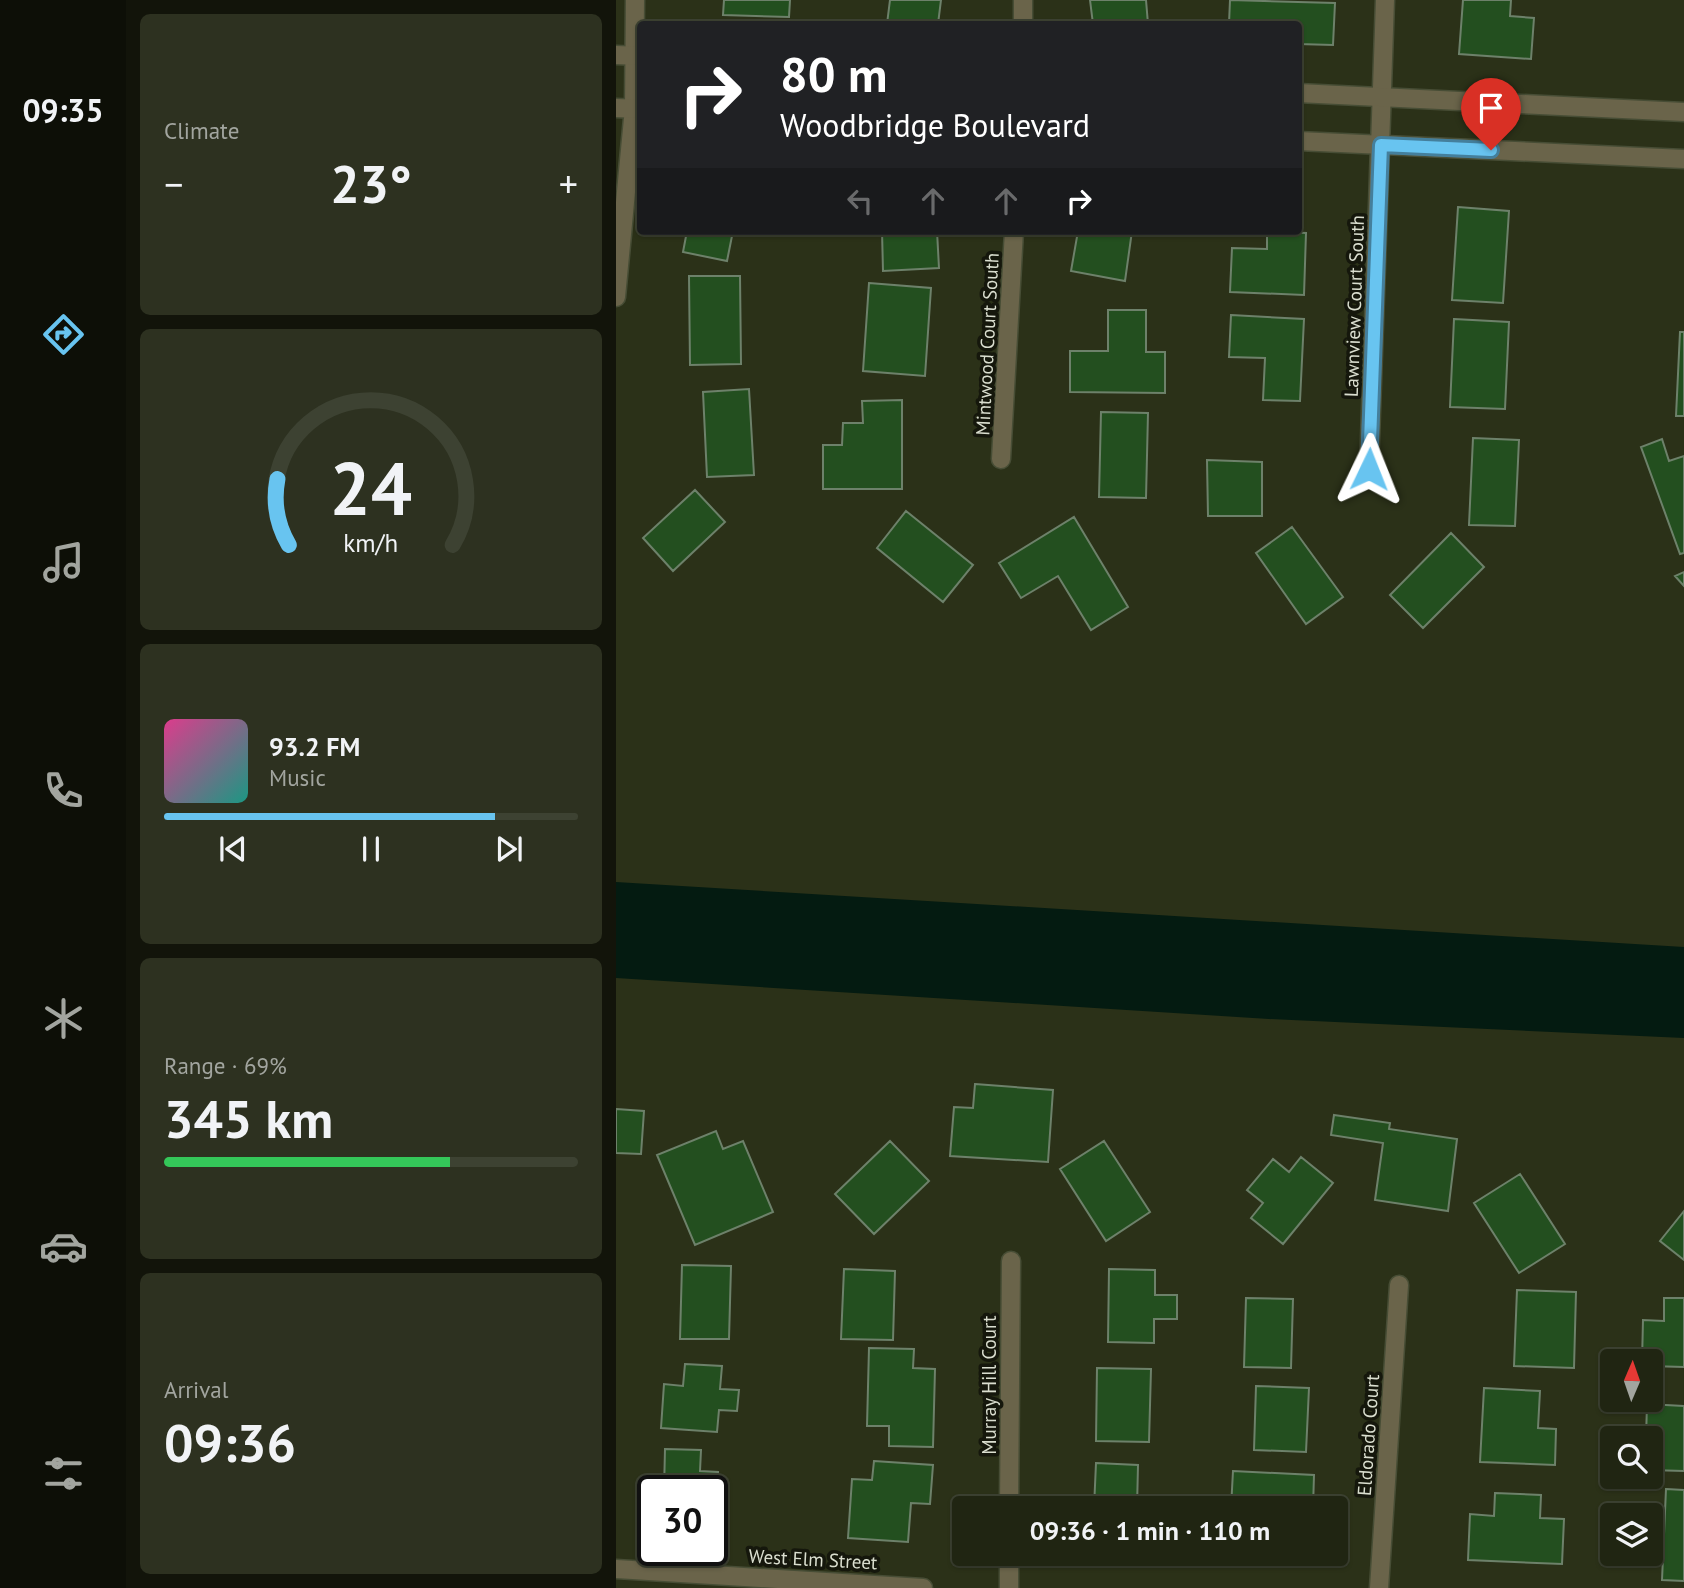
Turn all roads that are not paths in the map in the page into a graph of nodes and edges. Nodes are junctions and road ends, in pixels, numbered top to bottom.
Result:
1 (635, 0) edge
2 (1023, 0) edge
3 (1385, 0) edge
4 (1023, 21) edge
5 (630, 56) edge
6 (1302, 93) edge
7 (1383, 96) junction
8 (630, 108) edge
9 (1684, 112) edge
10 (1302, 141) edge
11 (1381, 145) junction
12 (1684, 159) edge
13 (1014, 235) edge
14 (616, 297) edge
15 (1001, 459) dead end
16 (1369, 469) dead end
17 (1011, 1261) dead end
18 (1399, 1284) dead end
19 (1009, 1496) edge
20 (1009, 1566) edge
21 (616, 1569) edge
22 (854, 1585) edge
23 (923, 1588) edge
24 (1009, 1588) edge
25 (1379, 1588) edge

1 - 5 street
2 - 4 street
3 - 7 street, Lawnview Court South
5 - 8 street
6 - 7 street
7 - 9 street
7 - 11 street, Lawnview Court South
8 - 14 street
10 - 11 street
11 - 12 street
11 - 16 street, Lawnview Court South
13 - 15 street, Mintwood Court South
17 - 19 street, Murray Hill Court
18 - 25 street, Eldorado Court
20 - 24 street
21 - 22 street, West Elm Street
22 - 23 street, West Elm Street

